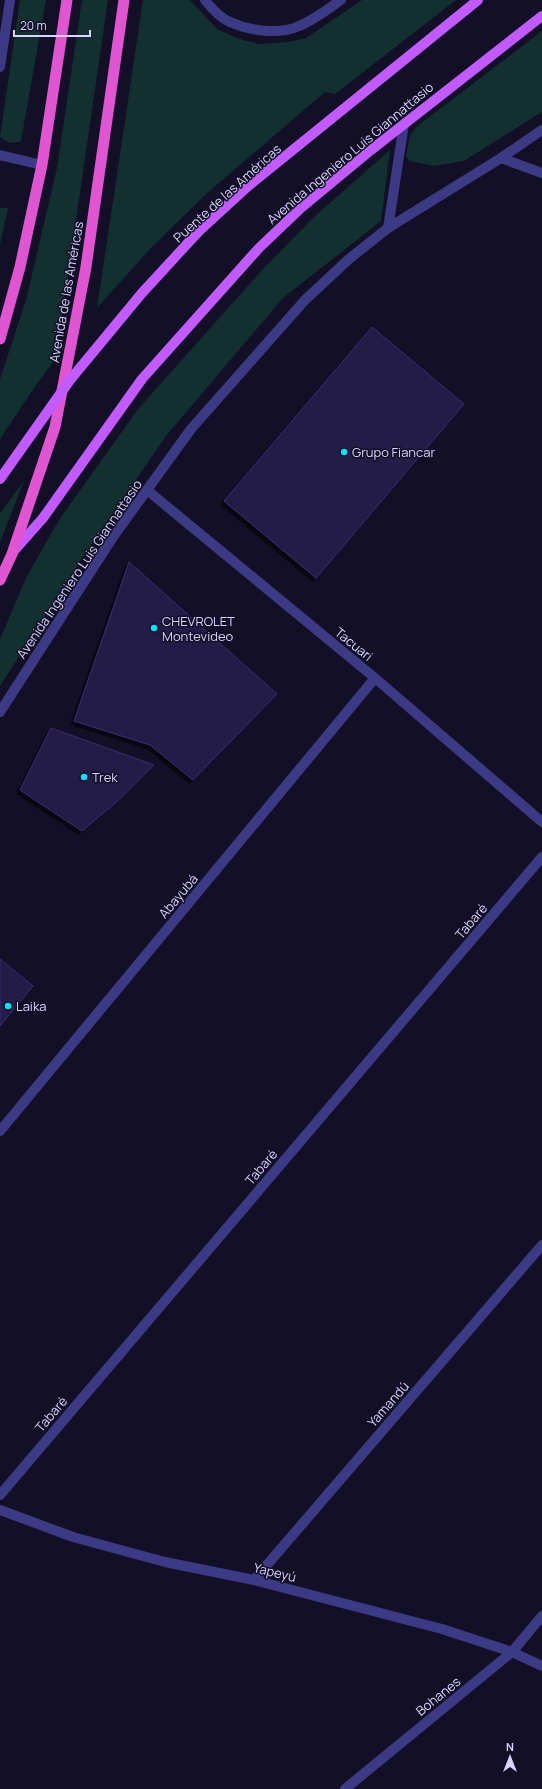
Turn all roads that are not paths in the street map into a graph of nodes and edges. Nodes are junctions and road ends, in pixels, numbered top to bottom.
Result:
1 (10, 0) edge
2 (67, 0) edge
3 (124, 0) edge
4 (205, 0) edge
5 (341, 0) edge
6 (478, 0) edge
7 (542, 16) edge
8 (0, 68) edge
9 (404, 124) junction
10 (542, 130) edge
11 (0, 155) edge
12 (501, 158) junction
13 (42, 166) junction
14 (542, 173) edge
15 (388, 228) junction
16 (0, 339) edge
17 (0, 478) edge
18 (147, 490) junction
19 (12, 554) junction
20 (0, 580) edge
21 (376, 678) junction
22 (0, 712) edge
23 (542, 822) edge
24 (542, 857) edge
25 (0, 1130) edge
26 (542, 1245) edge
27 (0, 1495) edge
28 (0, 1510) edge
29 (254, 1580) junction
30 (542, 1616) edge
31 (512, 1652) junction
32 (542, 1666) edge
33 (345, 1789) edge

1 - 8 street
2 - 13 highway
3 - 19 highway, Avenida de las Américas
4 - 5 street
6 - 17 main road, Puente de las Américas, bridge
7 - 9 main road, Avenida Ingeniero Luis Giannattasio
9 - 15 street
9 - 19 main road, Avenida Ingeniero Luis Giannattasio
10 - 12 street, Avenida Ingeniero Luis Giannattasio
11 - 13 street
12 - 14 street
12 - 15 street, Avenida Ingeniero Luis Giannattasio
13 - 16 highway
15 - 18 street, Avenida Ingeniero Luis Giannattasio
18 - 21 street, Tacuari
18 - 22 street, Avenida Ingeniero Luis Giannattasio
19 - 20 highway, Avenida de las Américas
21 - 23 street, Tacuari
21 - 25 street, Abayubá
24 - 27 street, Tabaré
26 - 29 street, Yamandú
28 - 29 street, Yapeyú
29 - 31 street, Yapeyú
30 - 31 street, Bohanes
31 - 32 street, Yapeyú
31 - 33 street, Bohanes

